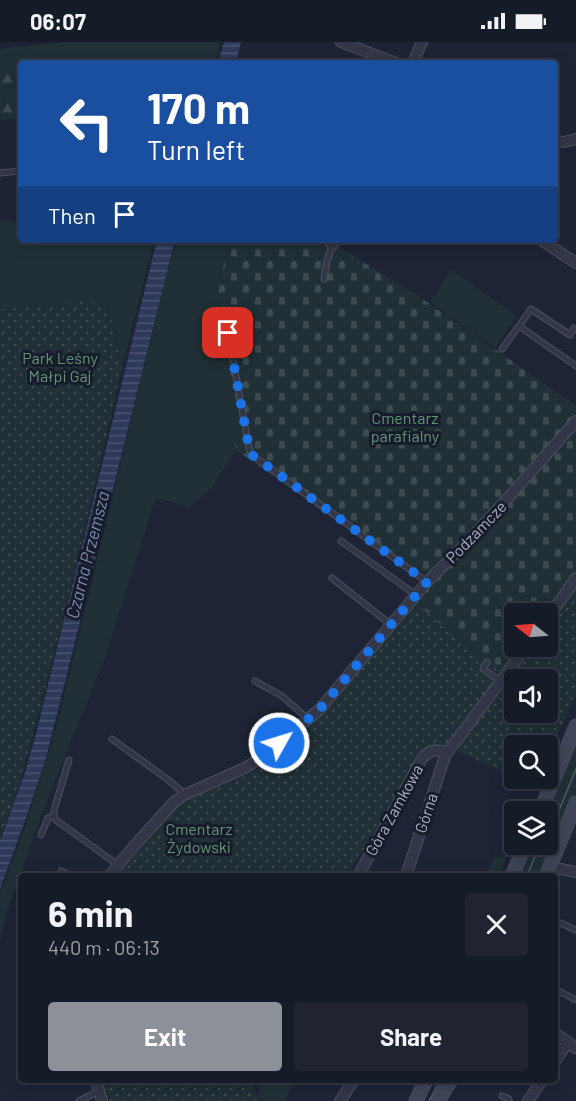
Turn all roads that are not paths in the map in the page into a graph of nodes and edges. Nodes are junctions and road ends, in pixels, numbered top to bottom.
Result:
1 (341, 42) edge
2 (422, 42) edge
3 (388, 60) edge
4 (414, 60) edge
5 (576, 139) edge
6 (558, 141) edge
7 (18, 171) edge
8 (0, 173) edge
9 (335, 243) edge
10 (546, 243) edge
11 (576, 263) edge
12 (324, 279) dead end
13 (224, 310) dead end
14 (519, 326) junction
15 (574, 328) dead end
16 (502, 349) dead end
17 (576, 366) edge
18 (576, 421) edge
19 (341, 541) dead end
20 (332, 578) dead end
21 (576, 578) edge
22 (427, 582) junction
23 (416, 595) junction
24 (558, 604) edge
25 (390, 624) junction
26 (519, 657) edge
27 (487, 662) dead end
28 (255, 681) dead end
29 (501, 682) junction
30 (308, 719) junction
31 (576, 726) edge
32 (112, 739) dead end
33 (448, 752) junction
34 (69, 760) dead end
35 (184, 795) junction
36 (545, 801) edge
37 (575, 808) edge
38 (54, 816) junction
39 (41, 835) dead end
40 (521, 855) edge
41 (118, 865) junction
42 (61, 871) dead end
43 (576, 872) edge
44 (65, 873) edge
45 (111, 873) edge
46 (360, 873) edge
47 (407, 873) edge
48 (513, 873) edge
49 (547, 873) edge
50 (550, 873) edge
51 (558, 922) dead end
52 (576, 930) edge
53 (558, 991) edge
54 (574, 999) dead end
55 (558, 1035) edge
56 (572, 1045) edge
57 (558, 1057) edge
58 (352, 1083) edge
59 (425, 1083) edge
60 (449, 1083) edge
61 (536, 1085) edge
62 (99, 1091) edge
63 (502, 1096) dead end
64 (509, 1099) dead end
65 (79, 1101) edge
66 (340, 1101) edge
67 (416, 1101) edge
68 (438, 1101) edge
69 (528, 1101) edge

1 - 3 street
2 - 4 street
5 - 6 street
7 - 8 lane
9 - 12 lane
10 - 11 street
13 - 22 lane
14 - 15 lane
14 - 16 lane
14 - 17 lane
18 - 22 street, Podzamcze
19 - 23 lane
20 - 25 lane
21 - 24 street
22 - 23 street, Podzamcze
23 - 25 street, Podzamcze
25 - 30 street, Podzamcze
26 - 29 street
27 - 29 lane
28 - 30 lane
29 - 33 street
30 - 35 street, Podzamcze
31 - 36 main road
32 - 35 lane
33 - 46 street, Góra Zamkowa
33 - 47 street, Górna
34 - 38 lane
35 - 41 street, Podzamcze
37 - 49 main road
38 - 39 lane
38 - 41 lane
40 - 48 main road
41 - 45 street, Podzamcze
42 - 44 lane
43 - 50 street
51 - 52 lane
53 - 54 lane
55 - 56 street
56 - 57 street
58 - 66 street
59 - 67 main road
60 - 68 main road
61 - 69 street
62 - 65 lane
63 - 64 lane

